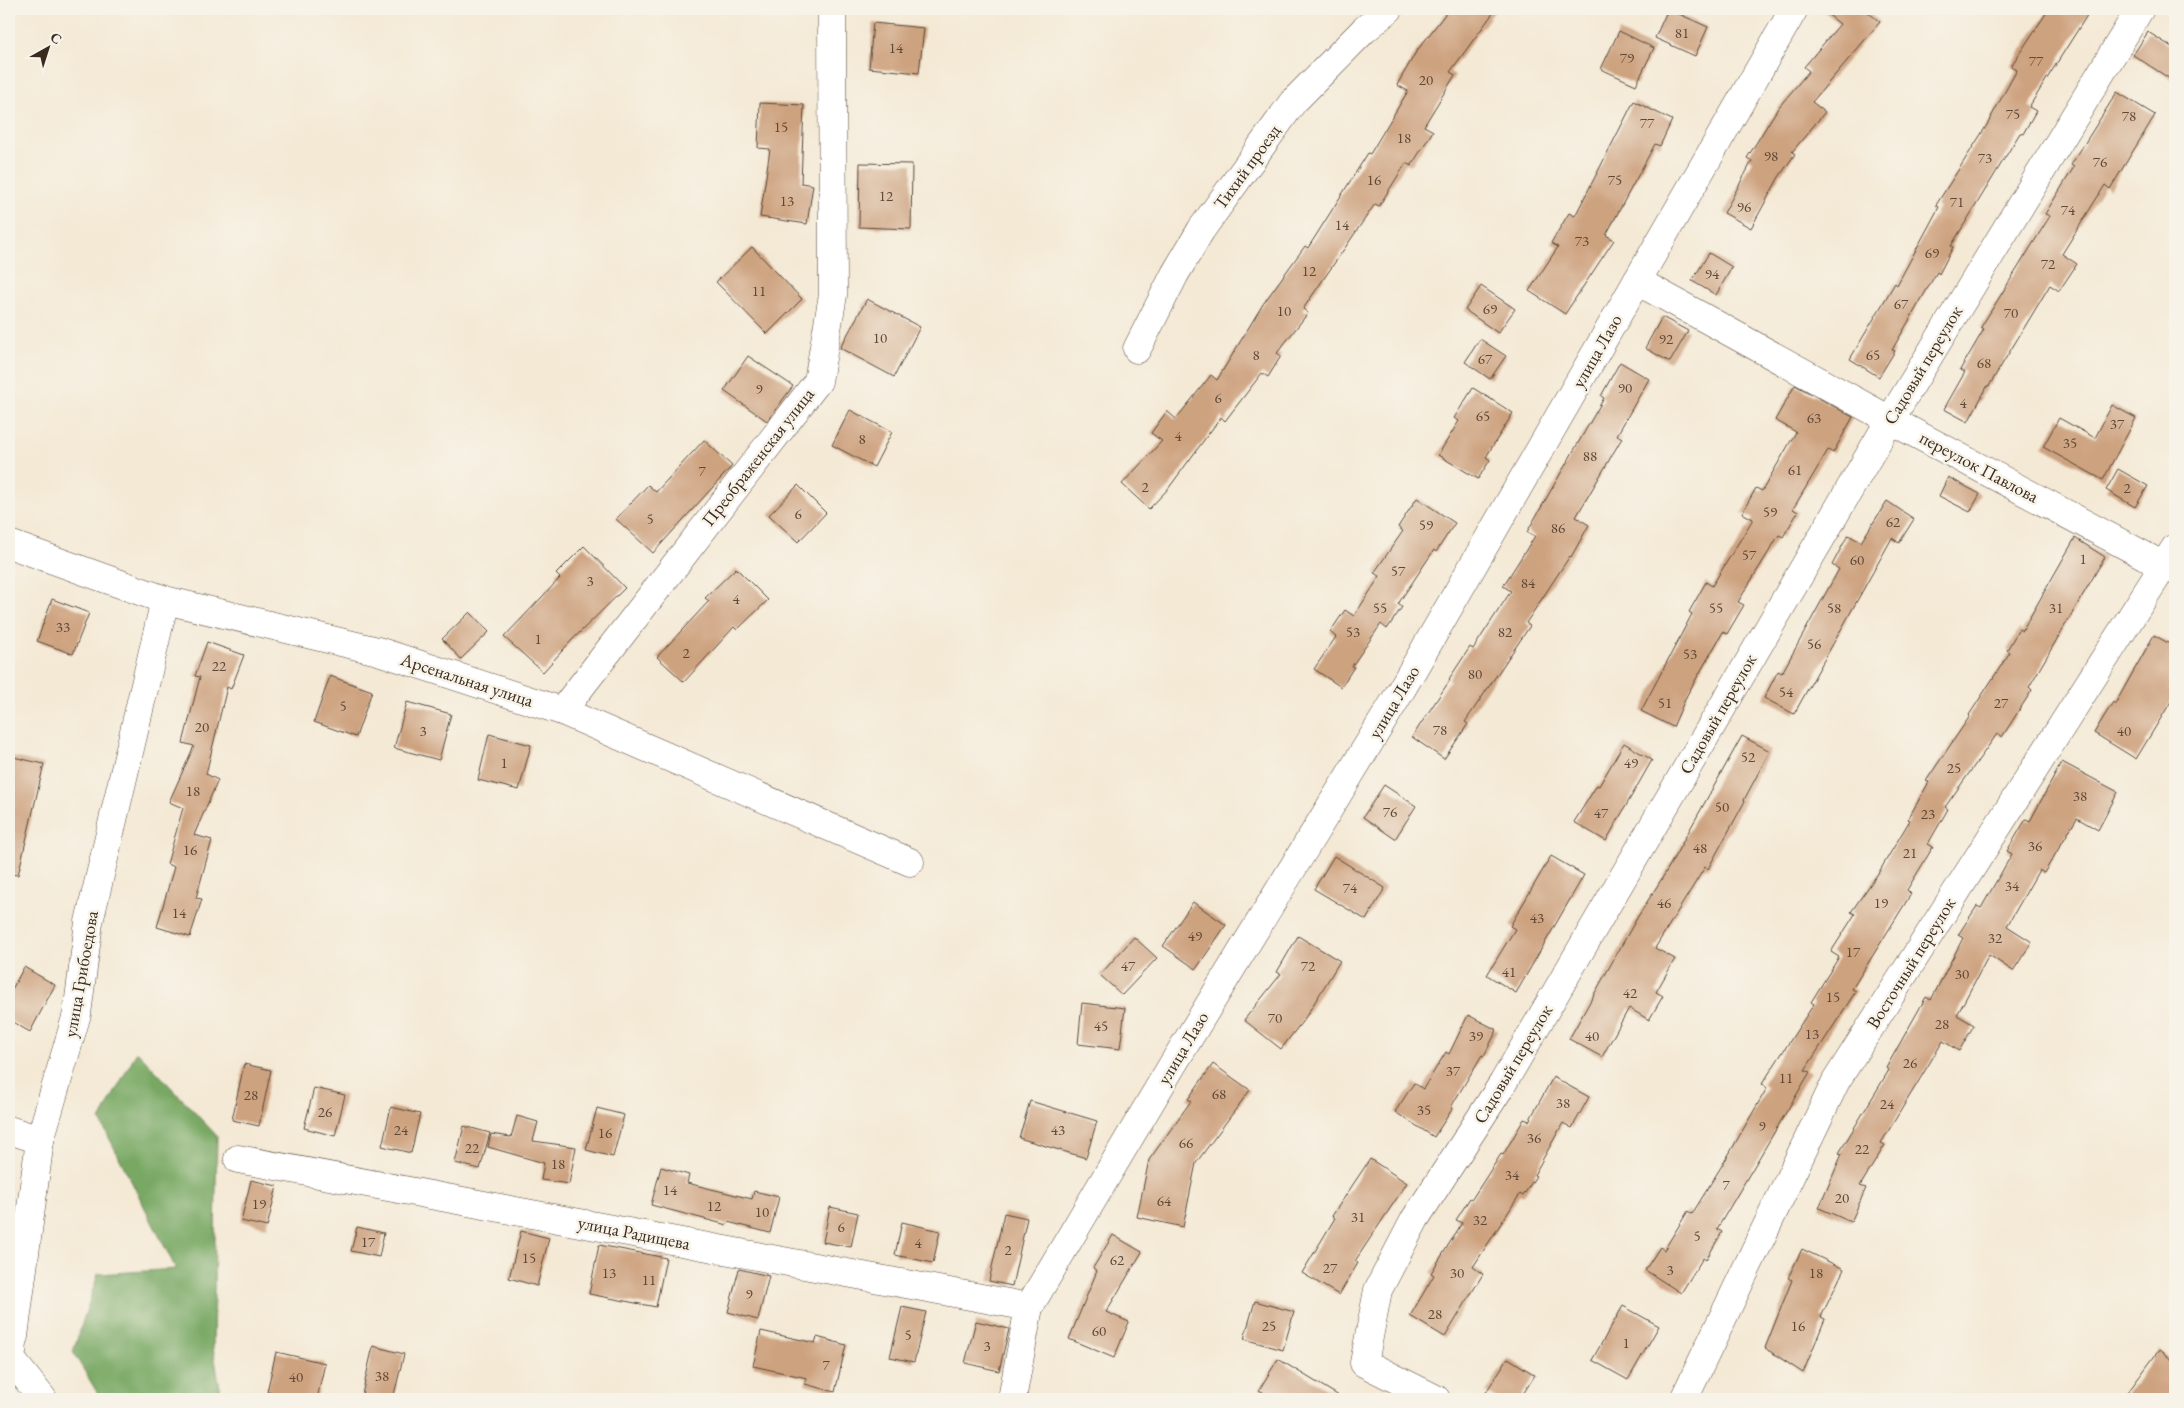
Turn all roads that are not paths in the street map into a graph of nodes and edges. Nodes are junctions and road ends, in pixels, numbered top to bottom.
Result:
1 (832, 9) edge
2 (1389, 9) edge
3 (1794, 9) edge
4 (2140, 9) edge
5 (1637, 280) junction
6 (1137, 350) dead end
7 (1890, 420) junction
8 (9, 544) edge
9 (2170, 557) edge
10 (165, 600) junction
11 (562, 711) junction
12 (910, 862) dead end
13 (9, 1130) edge
14 (40, 1140) junction
15 (238, 1159) dead end
16 (1029, 1307) junction
17 (10, 1358) edge
18 (43, 1399) edge
19 (1012, 1399) edge
20 (1436, 1399) edge
21 (1684, 1399) edge

1 - 11 street, Преображенская улица
2 - 6 street, Тихий проезд
3 - 5 street, улица Лазо
4 - 7 street, Садовый переулок
5 - 7 street, переулок Павлова
5 - 16 street, улица Лазо
7 - 9 street, переулок Павлова
7 - 20 street, Садовый переулок
8 - 10 street, Арсенальная улица
9 - 21 street, Восточный переулок
10 - 11 street, Арсенальная улица
10 - 14 street, улица Грибоедова
11 - 12 street, Арсенальная улица
13 - 14 street
14 - 17 street, улица Грибоедова
15 - 16 street, улица Радищева
16 - 19 street, улица Лазо
17 - 18 street, улица Грибоедова

